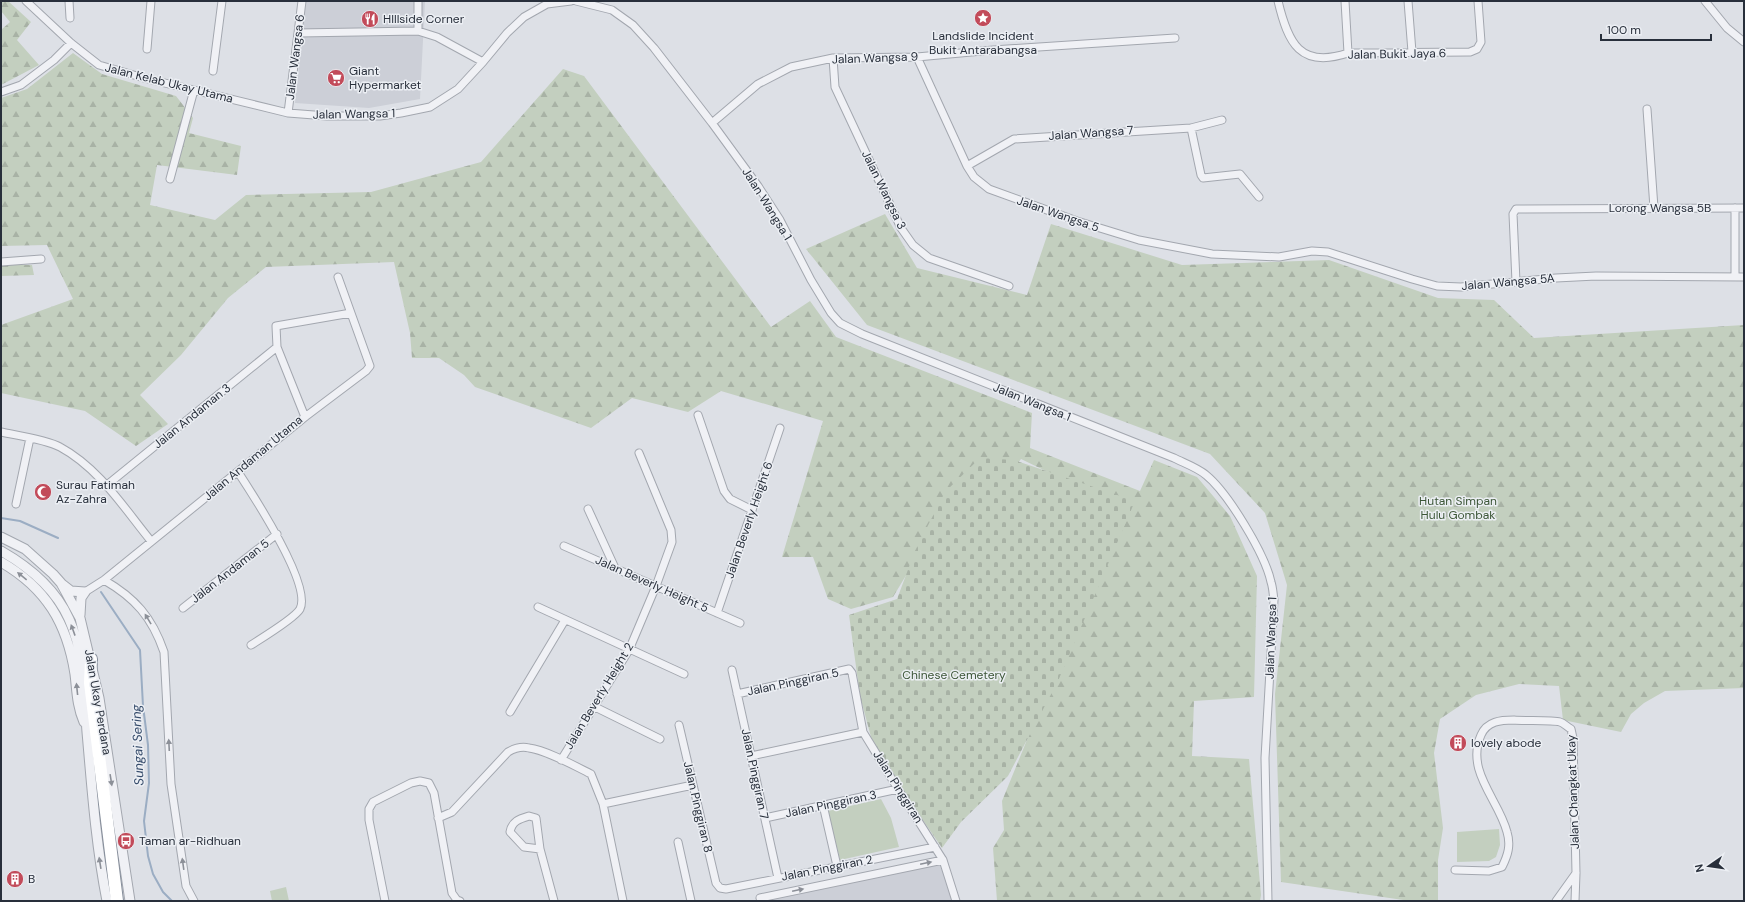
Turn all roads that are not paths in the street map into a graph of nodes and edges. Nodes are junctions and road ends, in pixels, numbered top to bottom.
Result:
1 (26, 1) edge
2 (69, 1) edge
3 (151, 1) edge
4 (222, 1) edge
5 (302, 1) edge
6 (418, 1) edge
7 (571, 1) edge
8 (576, 1) edge
9 (1278, 1) edge
10 (1345, 1) edge
11 (1408, 1) edge
12 (1478, 1) edge
13 (1705, 1) edge
14 (70, 18) dead end
15 (418, 31) junction
16 (298, 33) junction
17 (1175, 38) dead end
18 (1744, 42) edge
19 (71, 43) junction
20 (148, 49) dead end
21 (1412, 52) junction
22 (1348, 53) junction
23 (917, 57) junction
24 (833, 58) junction
25 (483, 62) junction
26 (213, 71) dead end
27 (194, 90) junction
28 (1, 92) edge
29 (1647, 110) dead end
30 (288, 113) junction
31 (1222, 120) dead end
32 (712, 123) junction
33 (1191, 128) junction
34 (967, 166) junction
35 (170, 179) dead end
36 (1259, 197) dead end
37 (1654, 208) junction
38 (1735, 208) junction
39 (1744, 208) edge
40 (1278, 257) joint
41 (41, 259) dead end
42 (1, 262) edge
43 (1734, 276) junction
44 (1744, 276) edge
45 (338, 277) dead end
46 (1516, 282) junction
47 (1009, 286) dead end
48 (351, 313) junction
49 (277, 347) junction
50 (698, 415) dead end
51 (305, 417) junction
52 (780, 428) dead end
53 (1, 432) edge
54 (30, 438) junction
55 (639, 453) dead end
56 (238, 472) junction
57 (107, 485) junction
58 (16, 504) dead end
59 (588, 509) dead end
60 (752, 510) junction
61 (277, 534) junction
62 (1, 537) edge
63 (151, 541) junction
64 (564, 546) dead end
65 (1, 551) edge
66 (1, 562) edge
67 (615, 568) junction
68 (104, 580) junction
69 (61, 583) junction
70 (656, 586) junction
71 (86, 592) junction
72 (538, 607) dead end
73 (182, 608) dead end
74 (717, 613) junction
75 (80, 618) junction
76 (565, 620) junction
77 (740, 624) dead end
78 (252, 645) dead end
79 (629, 650) junction
80 (91, 659) junction
81 (849, 669) joint
82 (732, 670) dead end
83 (684, 674) dead end
84 (737, 694) junction
85 (595, 707) junction
86 (510, 712) dead end
87 (679, 725) dead end
88 (86, 727) junction
89 (864, 732) junction
90 (660, 739) dead end
91 (751, 756) junction
92 (561, 760) junction
93 (693, 785) junction
94 (898, 789) junction
95 (603, 804) junction
96 (823, 805) junction
97 (438, 818) junction
98 (765, 818) junction
99 (678, 842) dead end
100 (935, 847) junction
101 (540, 850) junction
102 (943, 860) junction
103 (837, 866) junction
104 (1455, 870) dead end
105 (1576, 873) junction
106 (778, 878) junction
107 (720, 888) joint
108 (760, 898) dead end
109 (106, 901) edge
110 (117, 901) edge
111 (130, 901) edge
112 (194, 901) edge
113 (385, 901) edge
114 (460, 901) edge
115 (554, 901) edge
116 (623, 901) edge
117 (691, 901) edge
118 (956, 901) edge
119 (1268, 901) edge
120 (1556, 901) edge
121 (1575, 901) edge

1 - 19 street, Jalan Kelab Ukay Utama
2 - 14 street
3 - 20 street
4 - 26 street
5 - 16 street, Jalan Wangsa 6
6 - 15 street
7 - 25 street, Jalan Wangsa 1
8 - 32 street, Jalan Wangsa 1
9 - 22 street, Jalan Bukit Jaya 6
10 - 22 street
11 - 21 street
12 - 21 street, Jalan Bukit Jaya 6
13 - 18 street
15 - 16 street
15 - 25 street
16 - 30 street, Jalan Wangsa 6
17 - 23 street, Jalan Wangsa 9
19 - 27 street, Jalan Kelab Ukay Utama
19 - 28 street
21 - 22 street, Jalan Bukit Jaya 6
23 - 24 street, Jalan Wangsa 9
23 - 34 street, Jalan Wangsa 5
24 - 32 street, Jalan Wangsa 9
24 - 47 street, Jalan Wangsa 3
25 - 30 street, Jalan Wangsa 1
27 - 30 street, Jalan Kelab Ukay Utama
27 - 35 street
29 - 37 street
31 - 33 street, Jalan Wangsa 7
32 - 119 street, Jalan Wangsa 1
33 - 34 street, Jalan Wangsa 7
33 - 36 street
34 - 40 street, Jalan Wangsa 5
37 - 38 street, Lorong Wangsa 5B
37 - 46 street, Lorong Wangsa 5B
38 - 39 street, Lorong Wangsa 5B
38 - 43 street
40 - 46 street, Jalan Wangsa 5A
41 - 42 street
43 - 44 street, Jalan Wangsa 5A
43 - 46 street, Jalan Wangsa 5A
45 - 48 street
48 - 49 street, Jalan Andaman Utama
48 - 51 street
49 - 51 street, Jalan Andaman Utama
49 - 57 street, Jalan Andaman 3
50 - 60 street
51 - 56 street, Jalan Andaman Utama
52 - 60 street, Jalan Beverly Height 6
53 - 54 street
54 - 57 street
54 - 58 street
55 - 70 street, Jalan Beverly Height 2
56 - 61 street
56 - 63 street, Jalan Andaman Utama
57 - 63 street
59 - 67 street
60 - 74 street, Jalan Beverly Height 6
61 - 73 street, Jalan Andaman 5
61 - 78 street
62 - 69 street, Jalan Ukay Perdana
63 - 68 street, Jalan Andaman Utama
64 - 67 street, Jalan Beverly Height 5
88 -> 65 street, Jalan Ukay Perdana
88 -> 66 street
67 - 70 street, Jalan Beverly Height 5
68 - 71 street, Jalan Andaman Utama
112 -> 68 street
69 - 71 street
69 - 75 street, Jalan Ukay Perdana
70 - 74 street, Jalan Beverly Height 5
70 - 79 street, Jalan Beverly Height 2
71 - 75 street
72 - 76 street
74 - 77 street, Jalan Beverly Height 5
75 - 80 street, Jalan Ukay Perdana
76 - 79 street
76 - 86 street
79 - 83 street
79 - 85 street, Jalan Beverly Height 2
80 - 110 highway
80 -> 111 street, Jalan Ukay Perdana
81 - 84 street, Jalan Pinggiran 5
81 - 89 street, Jalan Pinggiran
82 - 84 street, Jalan Pinggiran 7
84 - 91 street, Jalan Pinggiran 7
85 - 90 street
85 - 92 street, Jalan Beverly Height 2
87 - 93 street, Jalan Pinggiran 8
109 -> 88 street, Jalan Ukay Perdana
89 - 91 street
89 - 94 street, Jalan Pinggiran
91 - 98 street, Jalan Pinggiran 7
92 - 95 street
92 - 97 street
93 - 95 street
93 - 107 street, Jalan Pinggiran 8
94 - 96 street, Jalan Pinggiran 3
94 - 100 street, Jalan Pinggiran
95 - 116 street
96 - 98 street, Jalan Pinggiran 3
96 - 103 street
97 - 113 street
97 - 114 street
98 - 106 street, Jalan Pinggiran 7
99 - 117 street
100 - 102 street, Jalan Pinggiran
100 - 103 street, Jalan Pinggiran 2
101 - 101 street
101 - 115 street
108 -> 102 street, Jalan Pinggiran 2
102 - 118 street, Jalan Pinggiran
103 - 106 street, Jalan Pinggiran 2
104 - 105 street, Jalan Changkat Ukay
105 - 120 street
105 - 121 street, Jalan Changkat Ukay
106 - 107 street, Jalan Pinggiran 2

